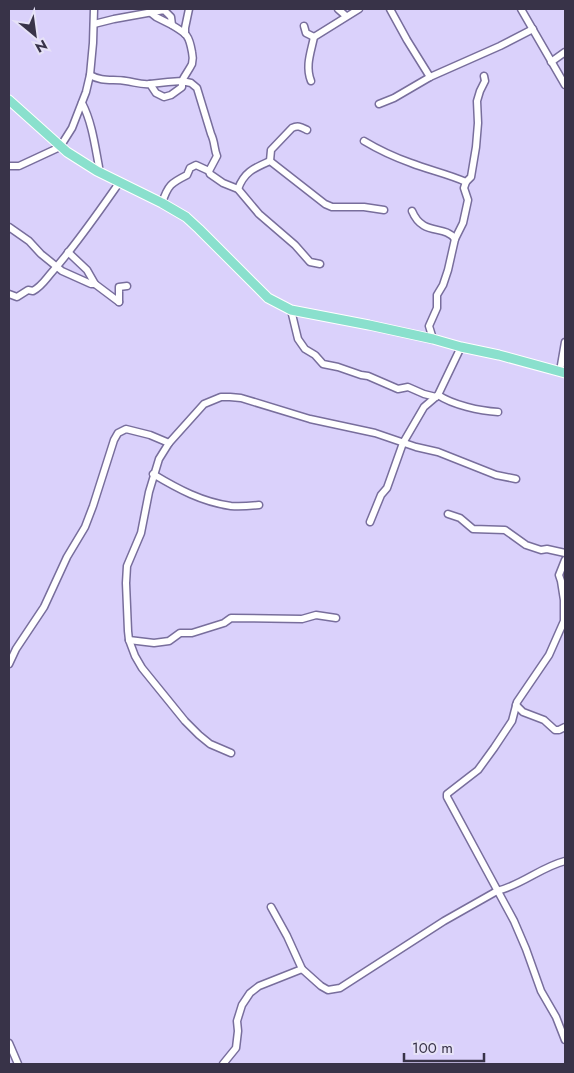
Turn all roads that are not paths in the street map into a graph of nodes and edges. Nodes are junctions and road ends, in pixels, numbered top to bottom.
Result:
1 (94, 9) edge
2 (167, 9) edge
3 (189, 9) edge
4 (338, 9) edge
5 (359, 9) edge
6 (390, 9) edge
7 (523, 10) edge
8 (151, 13) junction
9 (346, 16) junction
10 (94, 24) junction
11 (172, 25) junction
12 (304, 26) dead end
13 (533, 29) junction
14 (185, 35) junction
15 (314, 37) junction
16 (565, 52) edge
17 (551, 62) junction
18 (90, 75) junction
19 (484, 76) dead end
20 (430, 77) junction
21 (182, 81) junction
22 (311, 81) dead end
23 (150, 84) junction
24 (565, 85) edge
25 (9, 100) edge
26 (82, 103) junction
27 (379, 104) dead end
28 (307, 130) dead end
29 (364, 141) dead end
30 (60, 147) junction
31 (270, 161) junction
32 (9, 166) edge
33 (97, 171) junction
34 (209, 171) junction
35 (119, 182) junction
36 (466, 182) junction
37 (238, 189) junction
38 (162, 203) junction
39 (384, 210) dead end
40 (412, 211) dead end
41 (9, 227) edge
42 (455, 239) junction
43 (68, 252) junction
44 (320, 264) dead end
45 (57, 267) junction
46 (95, 284) junction
47 (127, 286) dead end
48 (9, 294) edge
49 (291, 310) junction
50 (433, 339) junction
51 (565, 342) edge
52 (460, 347) junction
53 (562, 372) edge
54 (437, 396) junction
55 (498, 412) dead end
56 (169, 443) junction
57 (403, 443) junction
58 (154, 474) junction
59 (516, 479) dead end
60 (259, 505) dead end
61 (448, 514) dead end
62 (370, 522) dead end
63 (565, 553) edge
64 (565, 560) edge
65 (336, 618) dead end
66 (129, 640) junction
67 (9, 664) edge
68 (516, 705) junction
69 (565, 727) edge
70 (231, 753) dead end
71 (565, 861) edge
72 (497, 891) junction
73 (271, 907) dead end
74 (302, 968) junction
75 (565, 1040) edge
76 (9, 1042) edge
77 (18, 1064) edge
78 (223, 1064) edge

1 - 10 street
2 - 8 street
2 - 11 street
3 - 14 street
4 - 9 street
5 - 9 street
6 - 20 street
7 - 13 street
8 - 10 street
8 - 11 street
9 - 15 street
10 - 18 street
11 - 14 street
12 - 15 street
13 - 17 street
13 - 20 street
14 - 21 street
15 - 22 street
16 - 17 street
17 - 24 street
18 - 23 street
18 - 26 street
19 - 36 street
20 - 27 street
21 - 23 street
21 - 23 street
21 - 34 street
25 - 30 main road
26 - 30 street
26 - 33 street
28 - 31 street
29 - 36 street
30 - 32 street
30 - 33 main road
31 - 37 street
31 - 39 street
33 - 35 main road
34 - 37 street
34 - 38 street
35 - 38 main road
35 - 43 street
36 - 42 street
37 - 44 street
38 - 49 main road
40 - 42 street
41 - 45 street
42 - 50 street
43 - 45 street
43 - 46 street
45 - 46 street
45 - 48 street
46 - 47 street
49 - 50 main road
49 - 54 street
50 - 52 main road
51 - 53 street
52 - 53 main road
52 - 54 street
54 - 55 street
54 - 57 street
56 - 57 street
56 - 58 street
56 - 67 street
57 - 59 street
57 - 62 street
58 - 60 street
58 - 66 street
61 - 63 street
64 - 68 street
65 - 66 street
66 - 70 street
68 - 69 street
68 - 72 street
71 - 72 street
72 - 74 street
72 - 75 street
73 - 74 street
74 - 78 street
76 - 77 street

